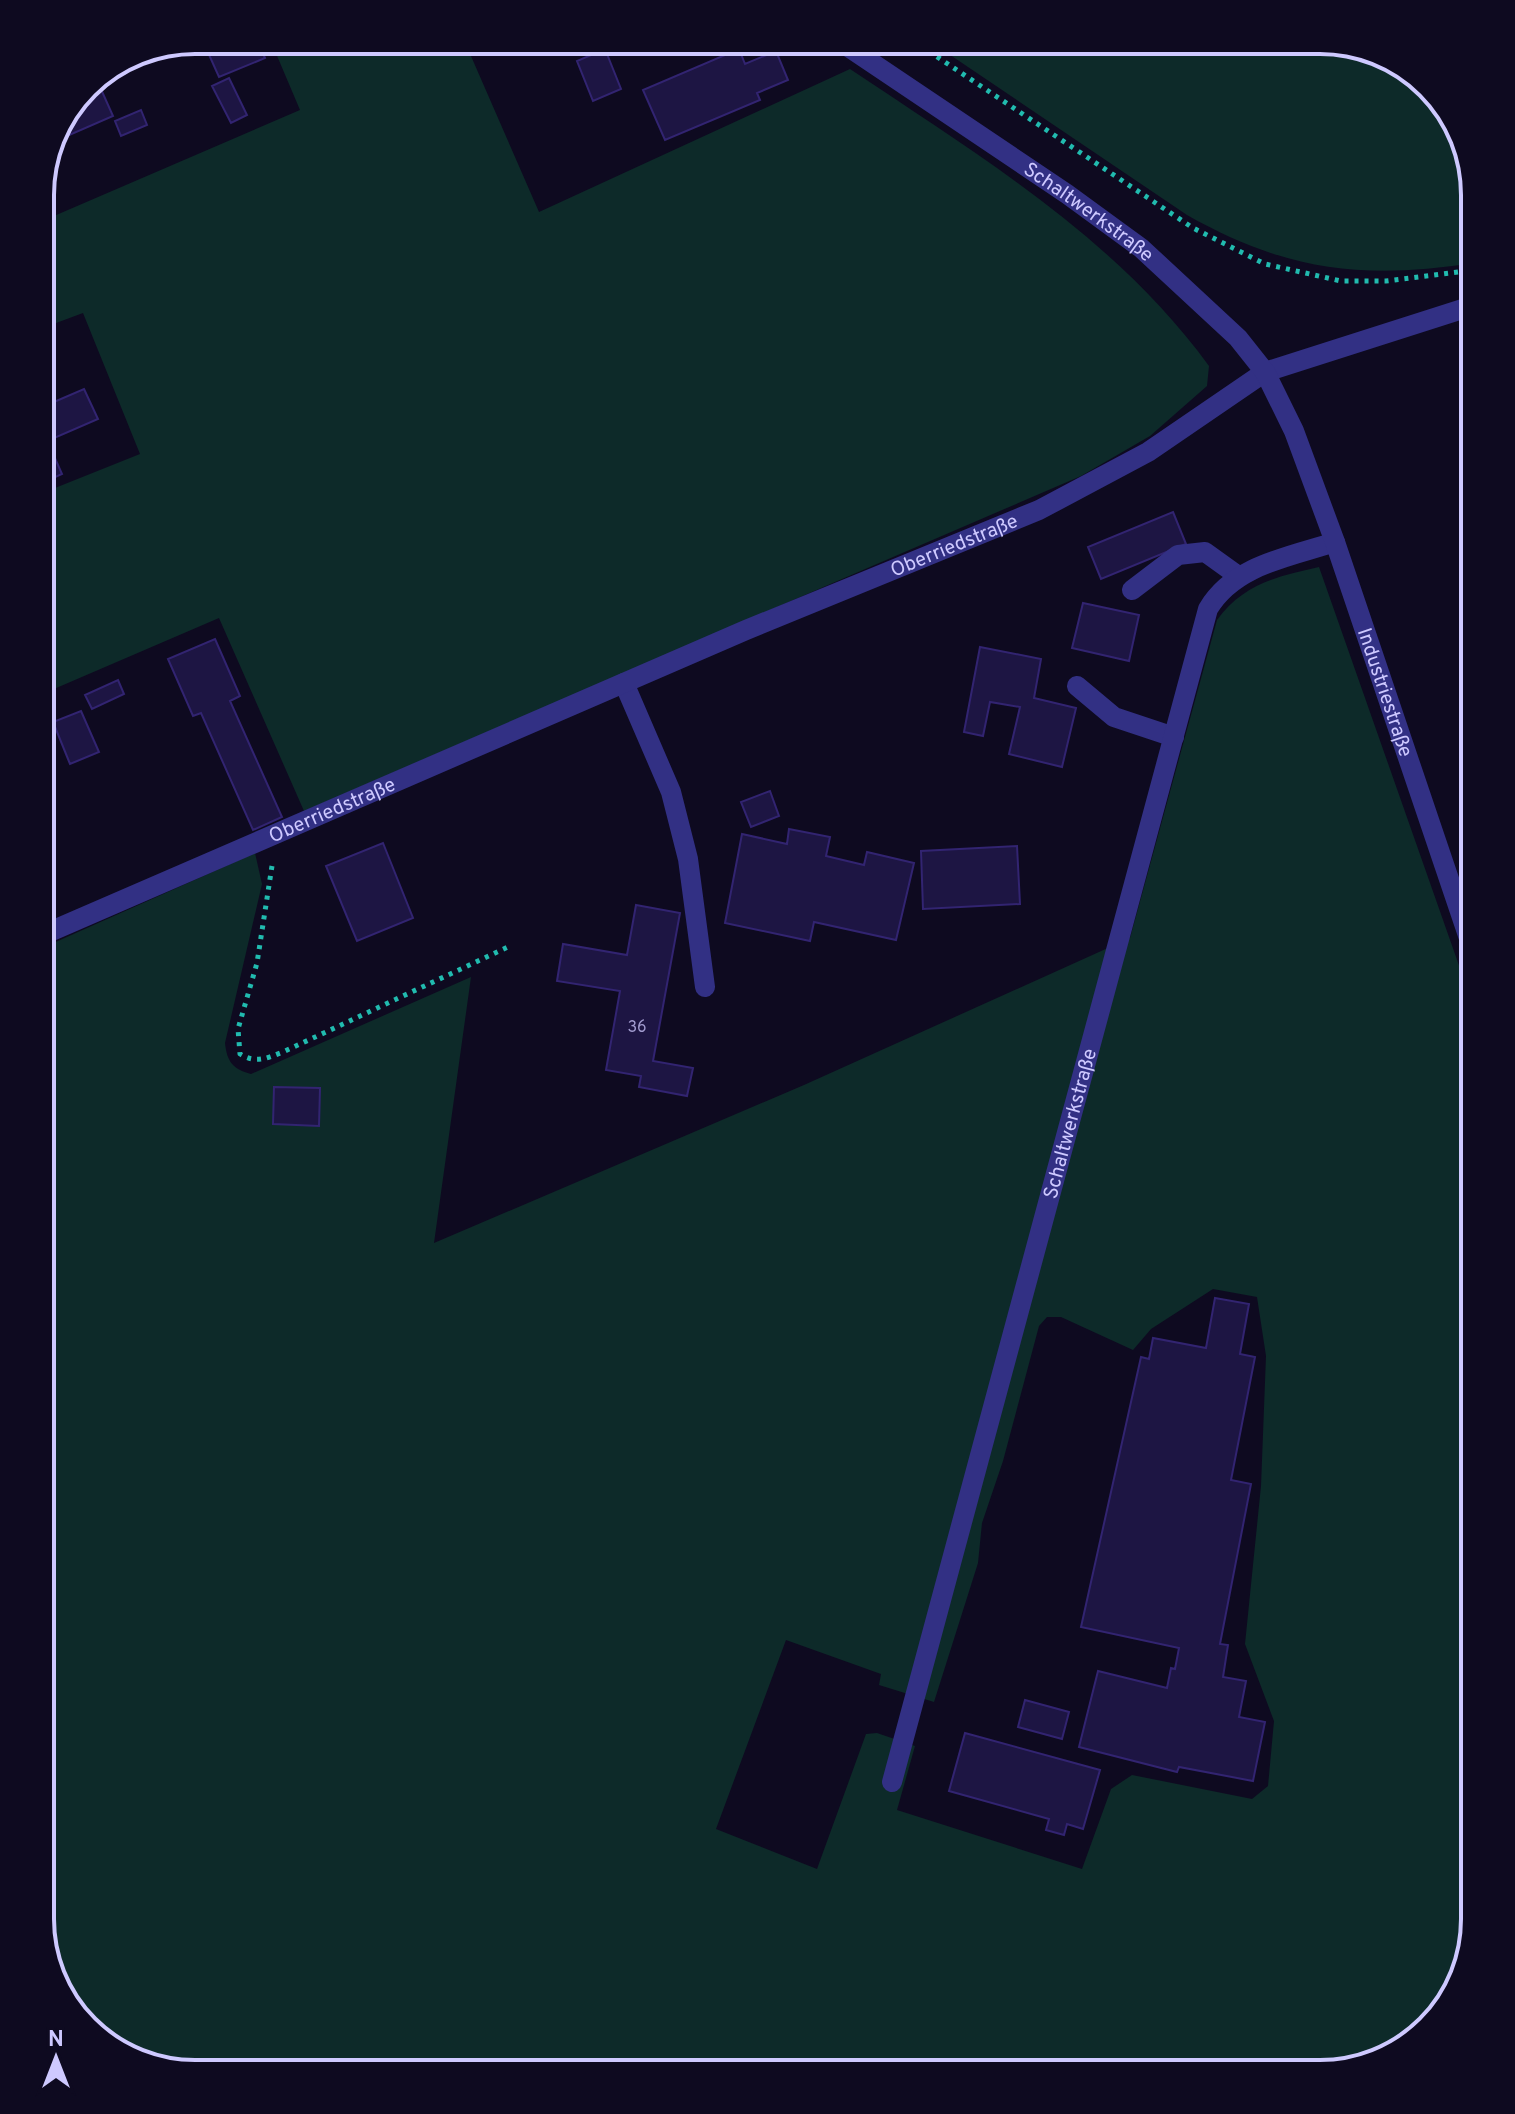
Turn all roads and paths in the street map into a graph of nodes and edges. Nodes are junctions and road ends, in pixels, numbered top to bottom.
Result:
1 (859, 54) edge
2 (933, 54) edge
3 (1461, 272) edge
4 (1461, 309) edge
5 (1265, 372) junction
6 (1294, 431) joint
7 (1335, 542) junction
8 (1237, 575) junction
9 (1132, 590) dead end
10 (624, 683) junction
11 (1077, 686) dead end
12 (1174, 737) junction
13 (274, 833) junction
14 (1461, 915) edge
15 (54, 930) edge
16 (508, 947) dead end
17 (705, 987) dead end
18 (892, 1782) dead end

1 - 5 street, Schaltwerkstraße
2 - 3 path
4 - 5 street, Oberriedstraße
5 - 6 street, Schaltwerkstraße
5 - 10 street, Oberriedstraße
6 - 7 street, Industriestraße
7 - 8 street, Schaltwerkstraße
7 - 14 street, Industriestraße
8 - 9 street
8 - 12 street, Schaltwerkstraße
10 - 13 street, Oberriedstraße
10 - 17 street
11 - 12 street
12 - 18 street, Schaltwerkstraße
13 - 15 street, Oberriedstraße
13 - 16 path

